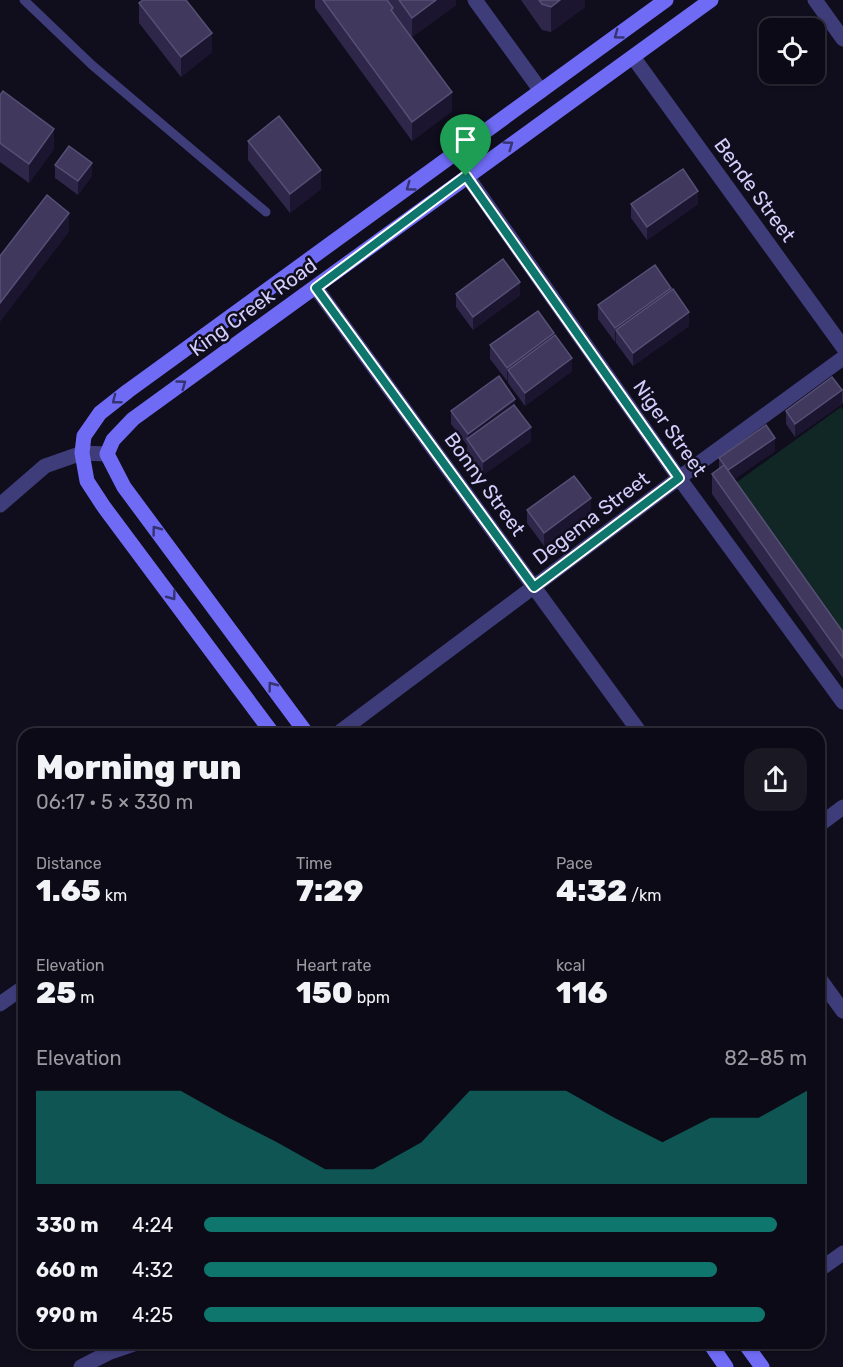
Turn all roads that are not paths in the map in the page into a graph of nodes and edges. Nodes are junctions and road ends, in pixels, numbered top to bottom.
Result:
1 (24, 0) edge
2 (475, 0) edge
3 (666, 0) edge
4 (711, 0) edge
5 (815, 0) edge
6 (843, 39) edge
7 (633, 57) junction
8 (541, 91) junction
9 (466, 176) junction
10 (266, 212) dead end
11 (316, 288) junction
12 (843, 347) edge
13 (843, 358) edge
14 (82, 453) junction
15 (107, 454) junction
16 (679, 478) junction
17 (0, 505) edge
18 (534, 587) junction
19 (843, 702) edge
20 (269, 728) edge
21 (303, 728) edge
22 (345, 728) edge
23 (637, 728) edge
24 (843, 807) edge
25 (825, 820) edge
26 (825, 986) edge
27 (18, 991) edge
28 (0, 1004) edge
29 (843, 1011) edge
30 (843, 1253) edge
31 (825, 1266) edge
32 (120, 1349) edge
33 (714, 1349) edge
34 (749, 1349) edge
35 (81, 1367) edge
36 (726, 1367) edge
37 (762, 1367) edge

1 - 10 lane
2 - 8 street
3 -> 8 street, King Creek Road
4 - 7 street, King Creek Road
5 - 6 street
9 -> 7 street, King Creek Road
7 - 12 street, Bende Street
8 -> 14 street, King Creek Road
9 - 11 street, King Creek Road
9 - 16 street, Niger Street
15 -> 11 street, King Creek Road
11 - 18 street, Bonny Street
13 - 16 street, Degema Street
14 - 15 street
14 - 17 street
14 -> 20 street
21 -> 15 street
16 - 18 street, Degema Street
16 - 19 street, Niger Street
18 - 22 street, Degema Street
18 - 23 street, Bonny Street
24 - 25 street
26 - 29 street
27 - 28 street
30 - 31 street
32 - 35 street
33 - 36 street
34 - 37 street

